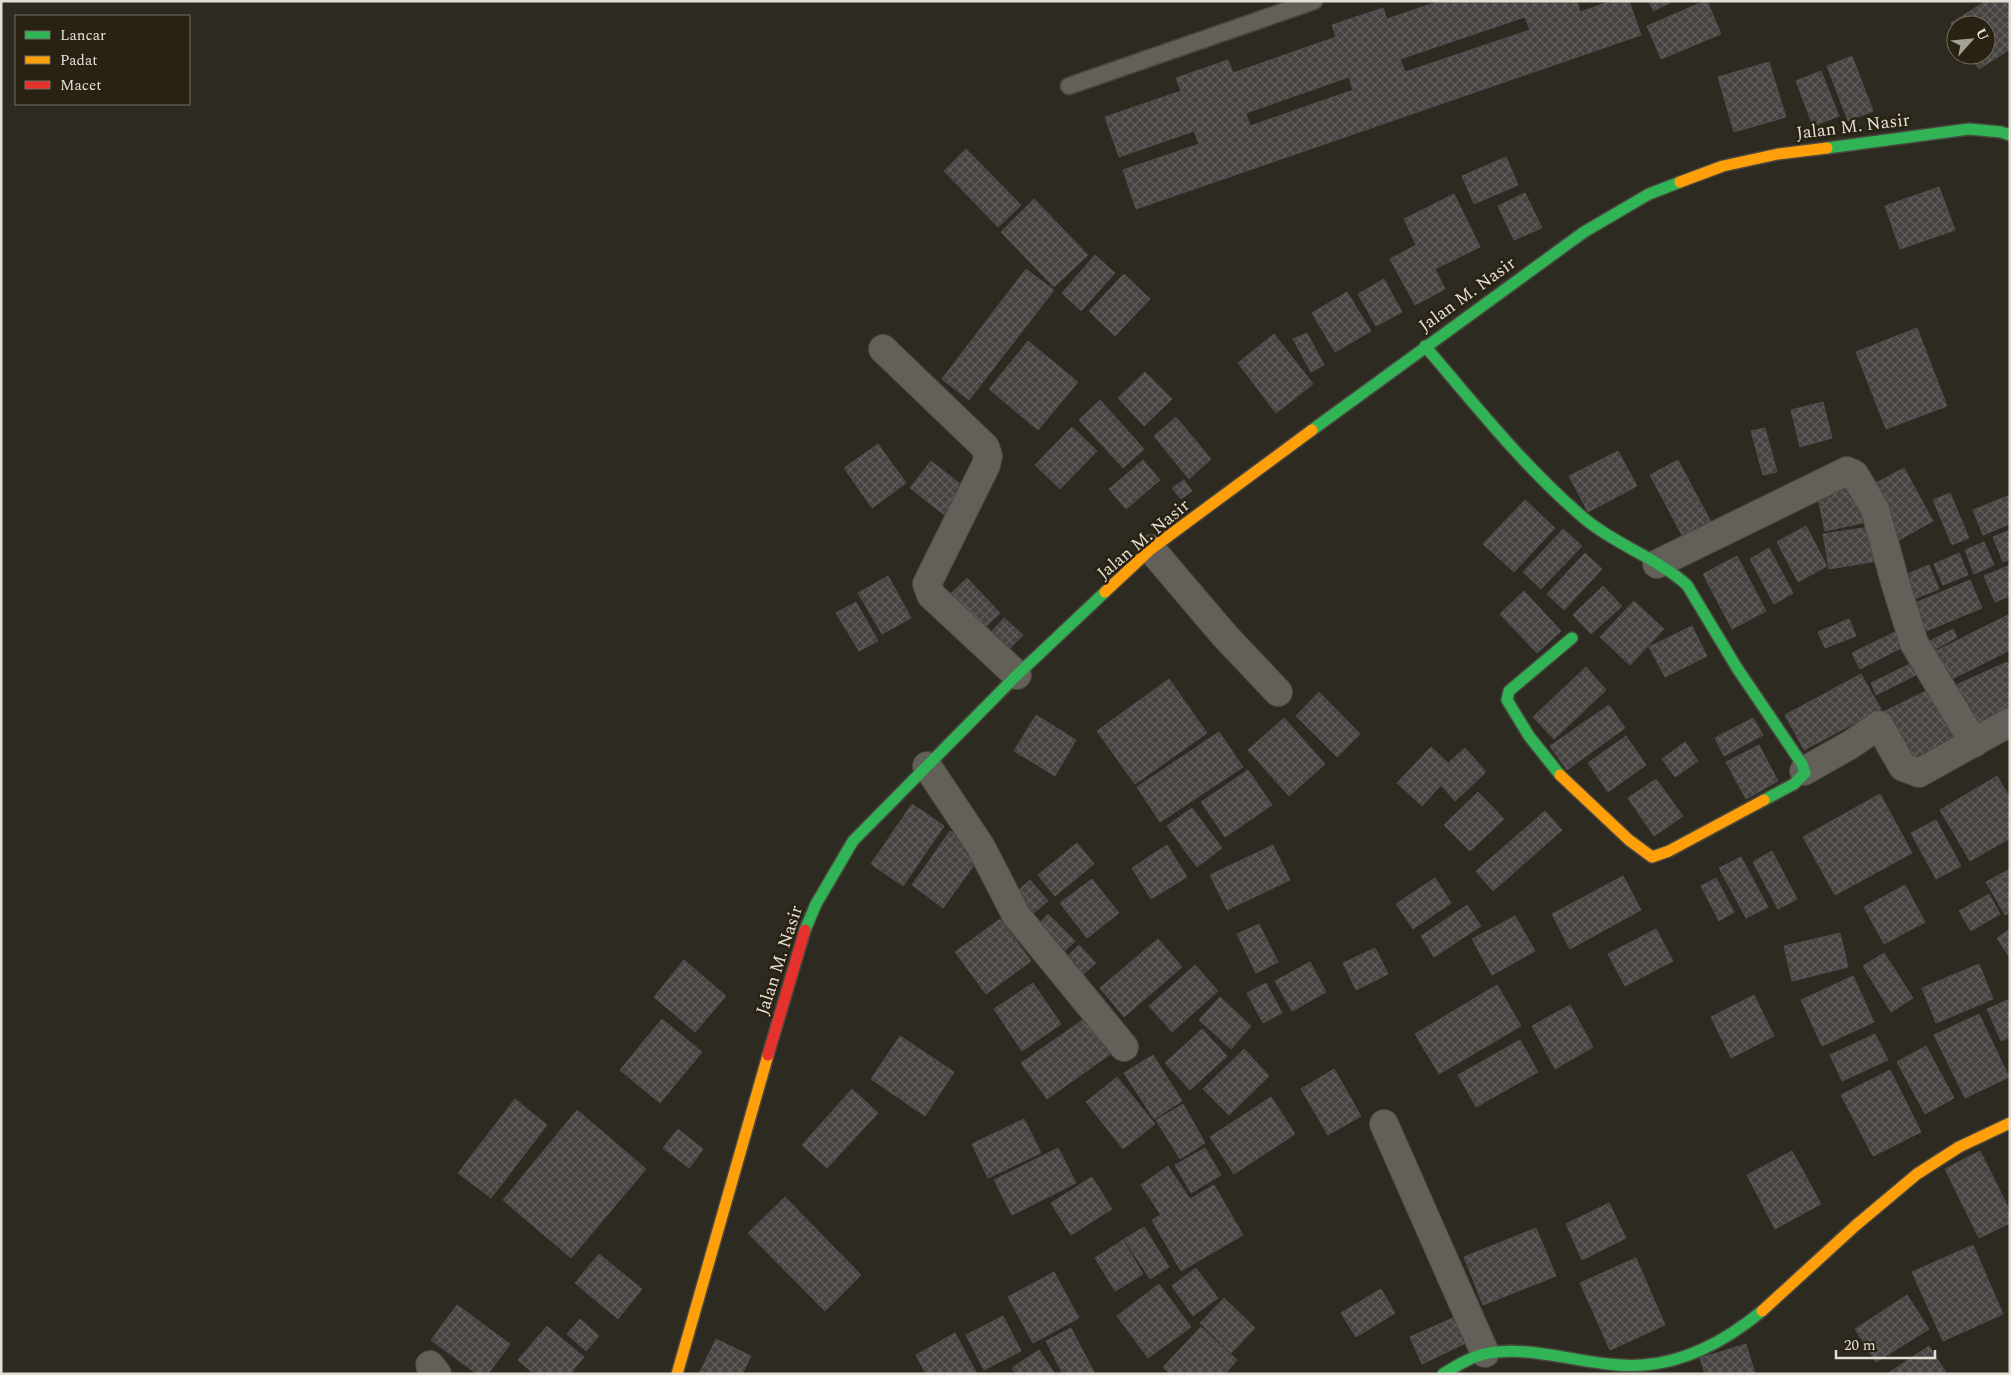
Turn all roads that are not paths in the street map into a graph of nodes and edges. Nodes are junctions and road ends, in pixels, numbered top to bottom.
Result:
1 (1314, 1) edge
2 (1069, 86) dead end
3 (2010, 135) edge
4 (1425, 346) junction
5 (883, 349) dead end
6 (1151, 549) junction
7 (1657, 564) junction
8 (1572, 638) dead end
9 (1017, 675) junction
10 (1278, 692) dead end
11 (2010, 722) edge
12 (1974, 743) junction
13 (927, 766) junction
14 (1804, 771) junction
15 (1124, 1047) dead end
16 (2010, 1122) edge
17 (1384, 1124) dead end
18 (1485, 1353) junction
19 (677, 1374) edge
20 (1443, 1374) edge

1 - 2 lane
3 - 4 street, Jalan M. Nasir
4 - 6 street, Jalan M. Nasir
4 - 7 street
5 - 9 street
6 - 9 street, Jalan M. Nasir
6 - 10 street
7 - 12 street
7 - 14 street
8 - 14 street
9 - 13 street, Jalan M. Nasir
11 - 12 street
12 - 14 street
13 - 15 street
13 - 19 street, Jalan M. Nasir
16 - 18 street
17 - 18 street
18 - 20 street

